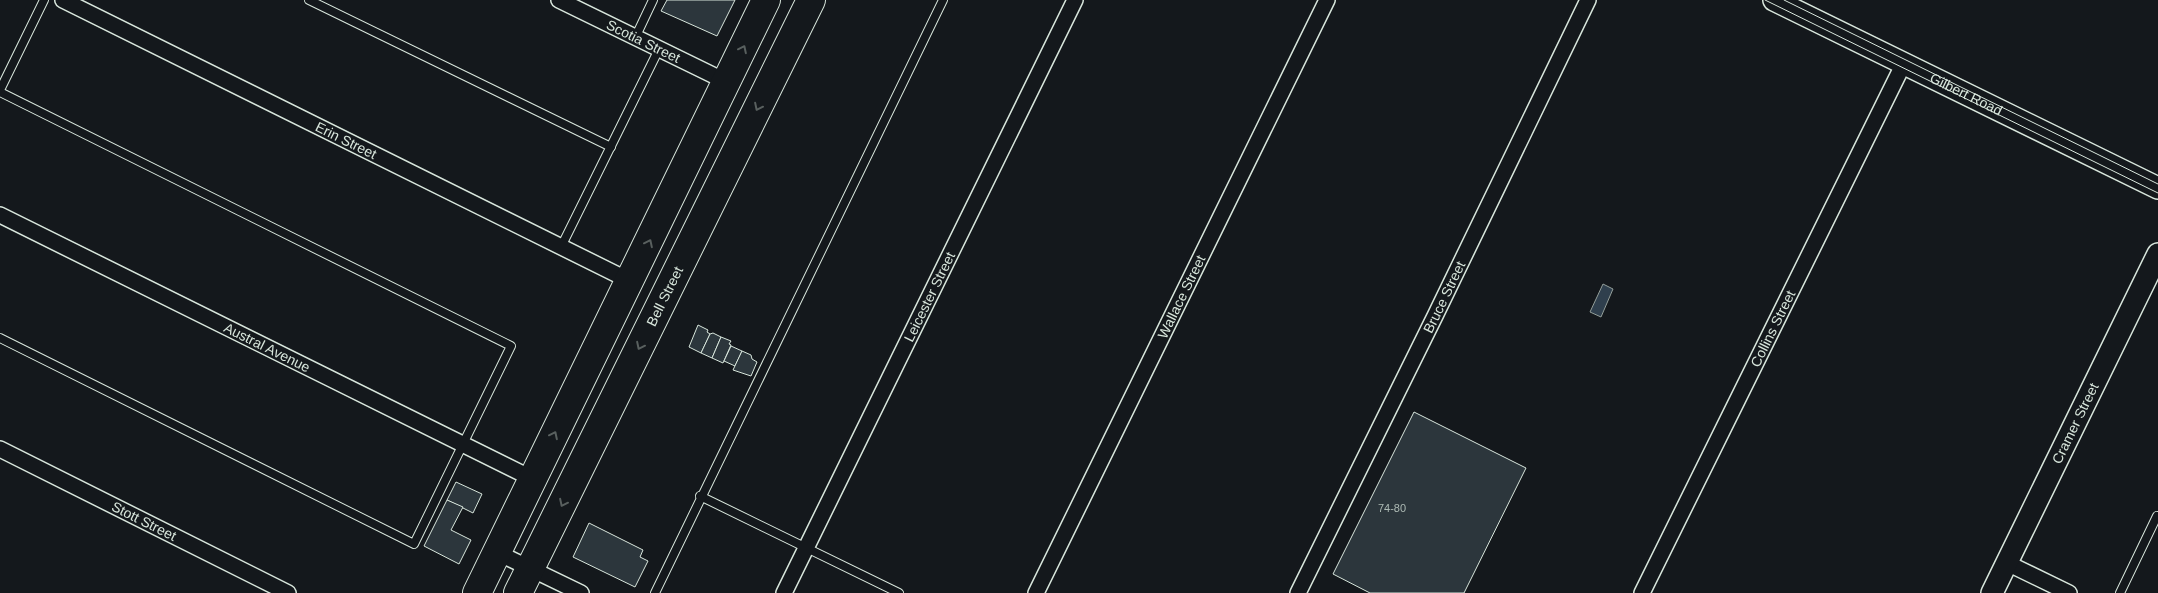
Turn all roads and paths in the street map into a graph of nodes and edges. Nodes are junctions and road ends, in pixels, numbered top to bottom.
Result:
1 (44, 0) edge
2 (62, 0) edge
3 (309, 0) edge
4 (560, 0) edge
5 (653, 0) edge
6 (766, 0) edge
7 (811, 0) edge
8 (943, 0) edge
9 (1075, 0) edge
10 (1327, 0) edge
11 (1588, 0) edge
12 (1774, 0) edge
13 (635, 38) junction
14 (659, 49) junction
15 (1904, 63) junction
16 (727, 82) junction
17 (0, 91) edge
18 (611, 147) junction
19 (2158, 188) edge
20 (0, 215) edge
21 (561, 247) junction
22 (2158, 254) edge
23 (630, 281) junction
24 (0, 338) edge
25 (464, 444) junction
26 (0, 449) edge
27 (532, 479) junction
28 (700, 496) junction
29 (2157, 516) edge
30 (807, 548) junction
31 (496, 552) junction
32 (2007, 563) junction
33 (530, 569) junction
34 (288, 593) edge
35 (476, 593) edge
36 (518, 593) edge
37 (581, 593) edge
38 (654, 593) edge
39 (784, 593) edge
40 (899, 593) edge
41 (1036, 593) edge
42 (1298, 593) edge
43 (1642, 593) edge
44 (1992, 593) edge
45 (2069, 593) edge
46 (2120, 593) edge

1 - 17 lane
2 - 21 street, Erin Street
3 - 18 lane
4 - 13 street, Scotia Street
5 - 13 lane
16 -> 6 highway
7 -> 33 highway, Bell Street
8 - 28 lane
9 - 30 street, Leicester Street
10 - 41 street, Wallace Street
11 - 42 street, Bruce Street
12 - 15 street, Gilbert Road
13 - 14 street, Scotia Street
14 - 16 street, Scotia Street
14 - 18 lane
15 - 19 street, Gilbert Road
15 - 43 street, Collins Street
23 -> 16 highway
17 - 25 lane
18 - 21 lane
20 - 25 street, Austral Avenue
21 - 23 street, Erin Street
22 - 32 street, Cramer Street
27 -> 23 highway
24 - 25 lane
25 - 27 street, Austral Avenue
26 - 34 street, Stott Street
27 - 31 highway
28 - 30 lane
28 - 38 lane
29 - 46 lane
30 - 39 street, Leicester Street
30 - 40 lane
31 - 33 street
31 - 35 highway
32 - 44 street, Cramer Street
32 - 45 street
33 - 36 highway, Bell Street
33 - 37 street

